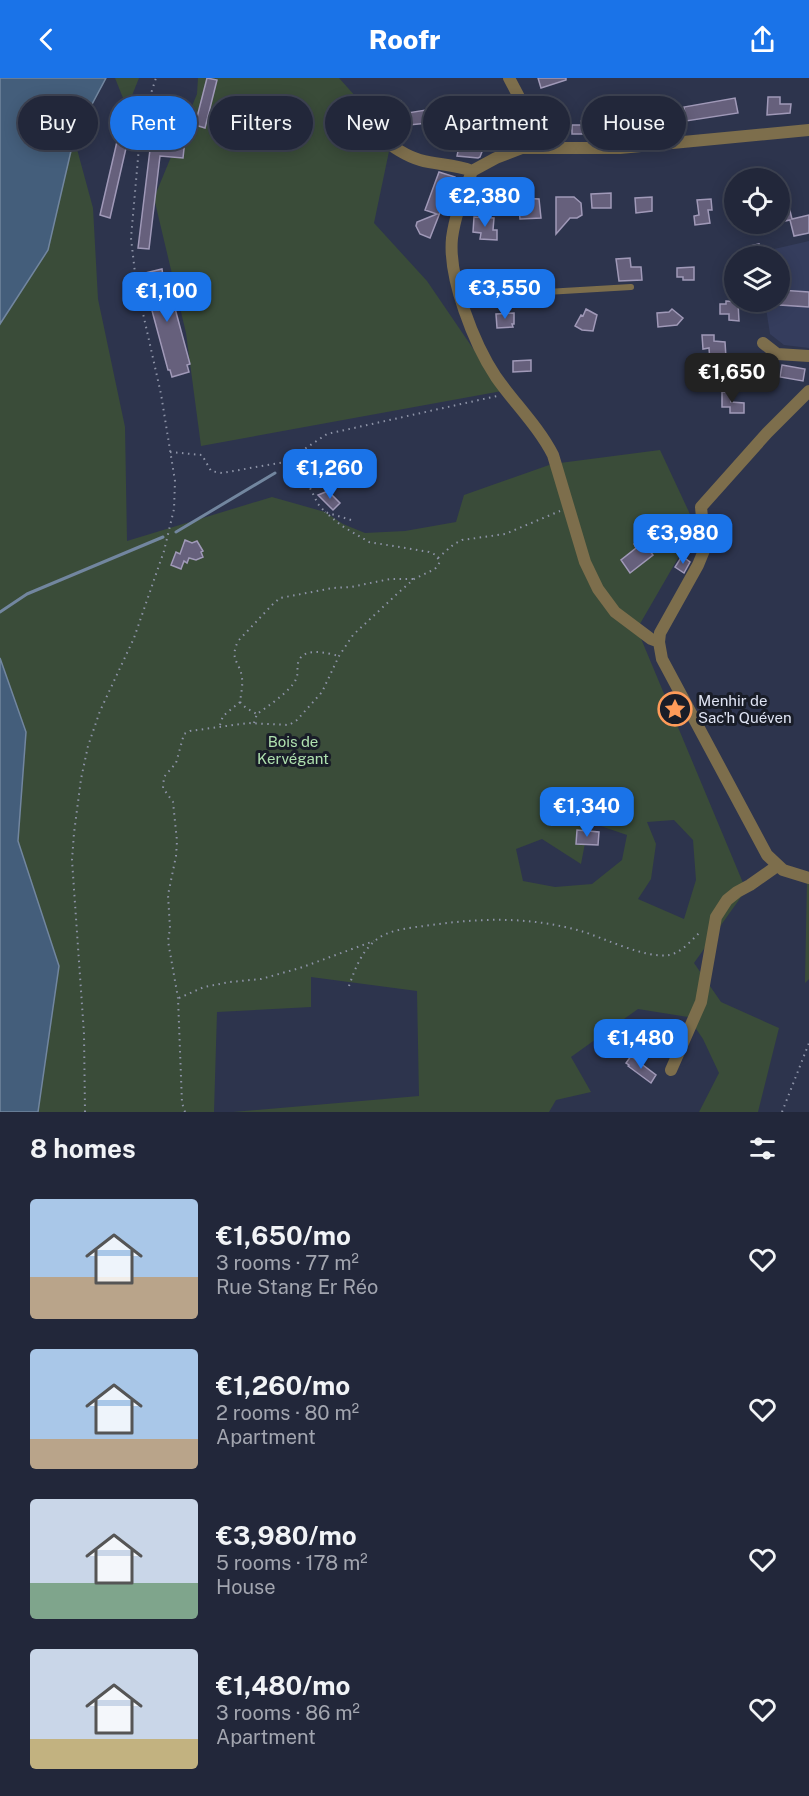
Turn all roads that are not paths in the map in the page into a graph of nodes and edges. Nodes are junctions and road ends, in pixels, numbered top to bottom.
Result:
1 (509, 78) edge
2 (518, 96) edge
3 (809, 130) edge
4 (570, 148) edge
5 (399, 150) edge
6 (517, 150) edge
7 (472, 171) junction
8 (631, 286) dead end
9 (461, 297) junction
10 (763, 343) dead end
11 (809, 356) edge
12 (809, 391) edge
13 (659, 642) junction
14 (777, 866) junction
15 (809, 878) edge
16 (671, 1070) dead end

1 - 2 street
3 - 4 street
5 - 7 street
6 - 7 street
7 - 9 street
8 - 9 lane
9 - 13 street
10 - 11 street
12 - 13 street
13 - 14 street
14 - 15 street
14 - 16 street

